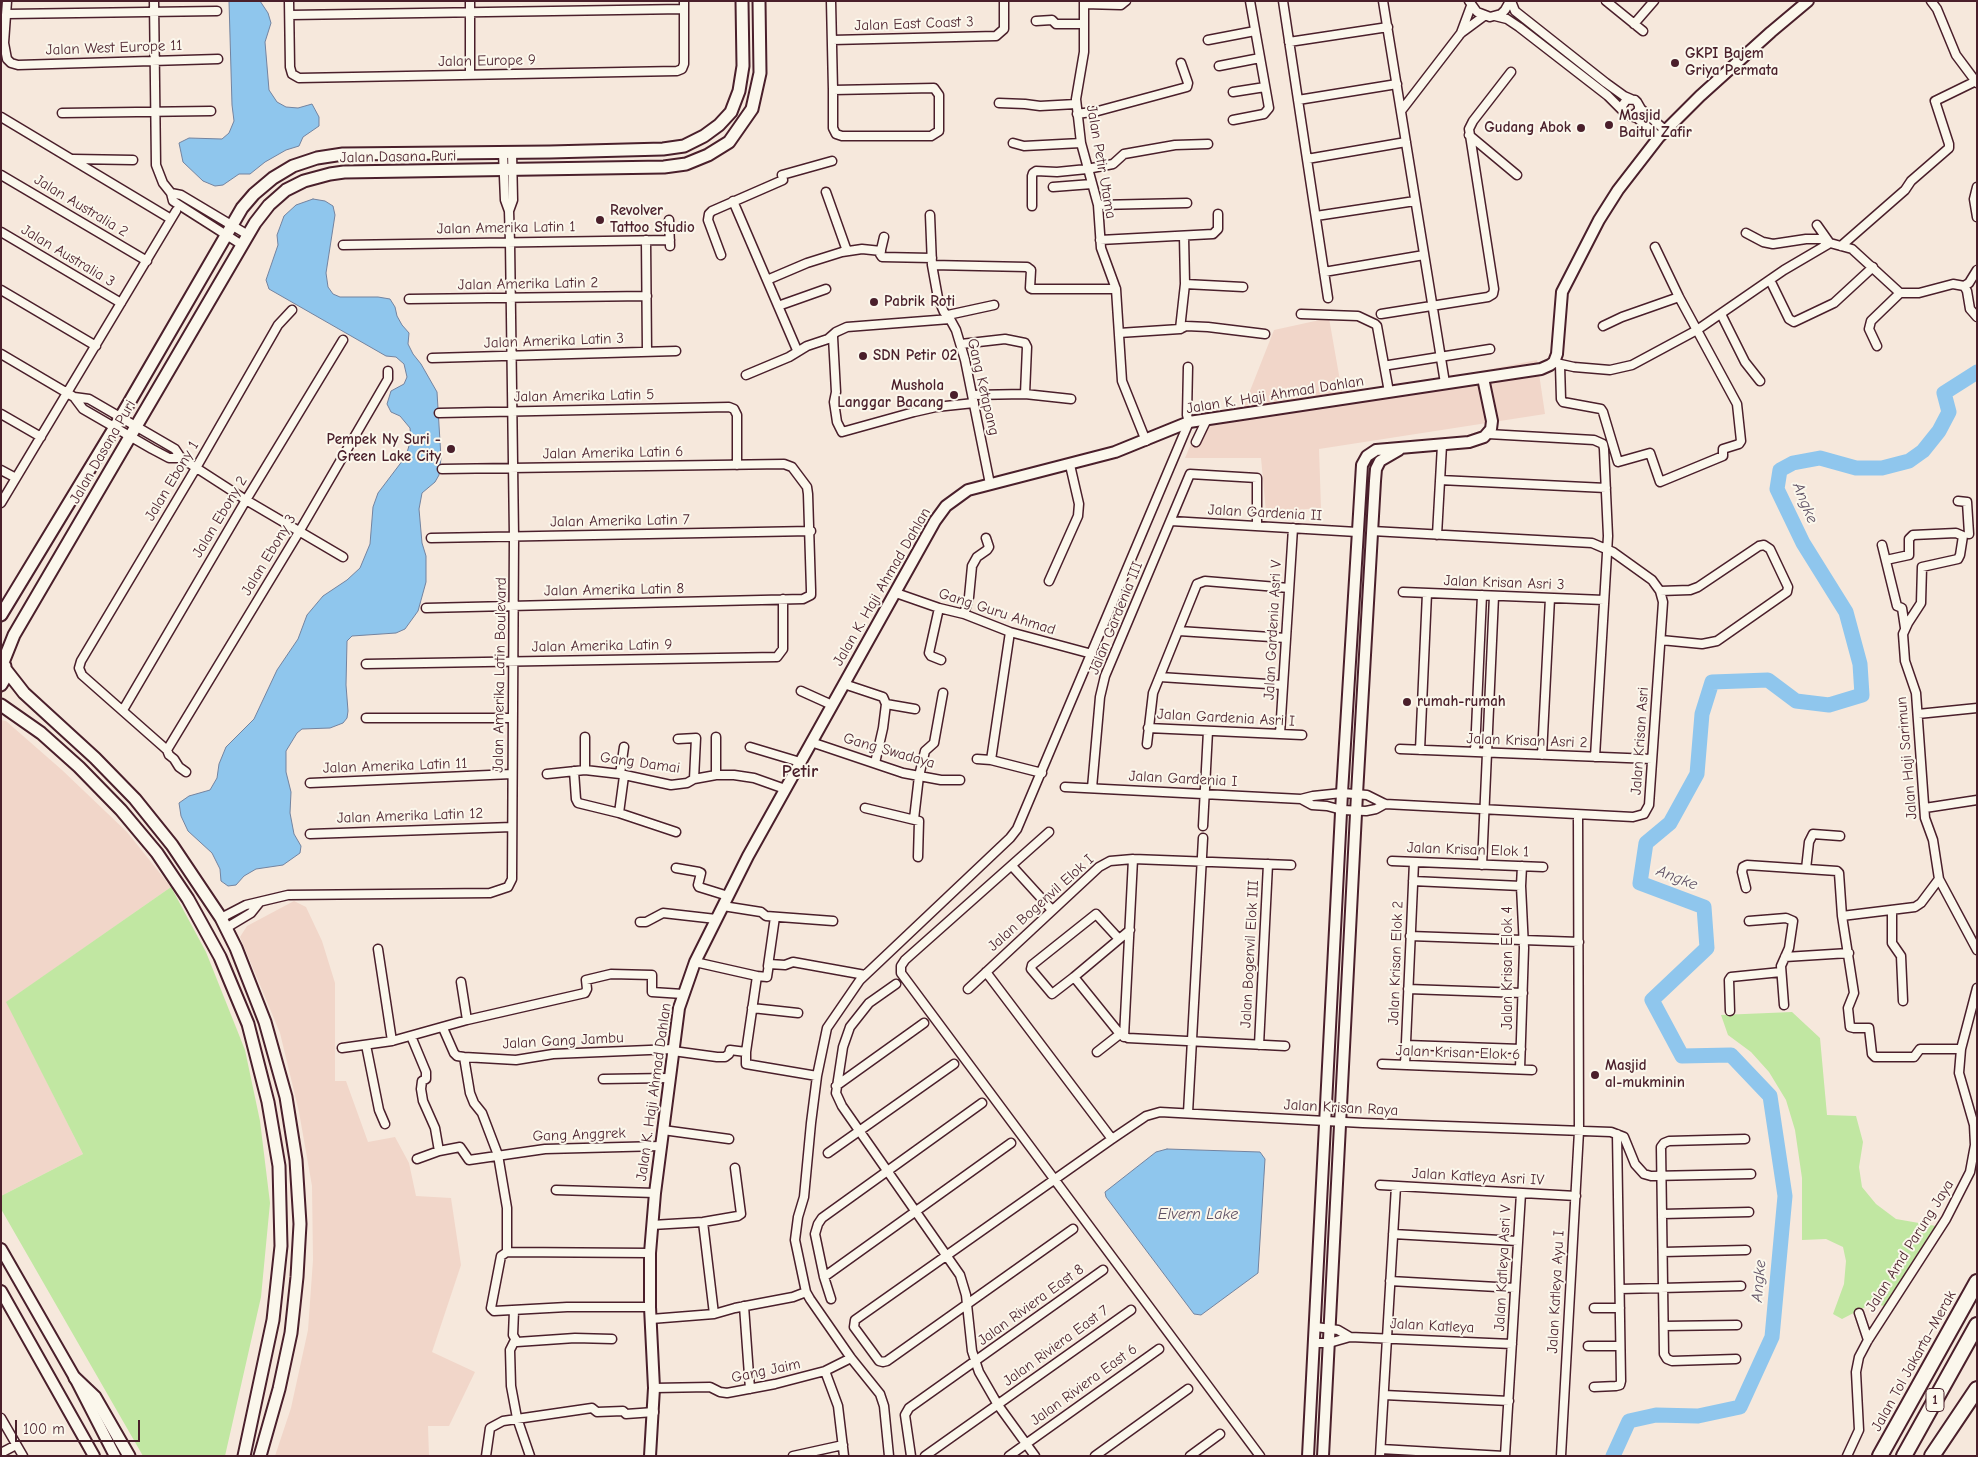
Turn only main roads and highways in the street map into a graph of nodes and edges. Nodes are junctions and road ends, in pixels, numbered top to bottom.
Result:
1 (742, 1) edge
2 (759, 1) edge
3 (1, 615) edge
4 (4, 662) edge
5 (1, 685) edge
6 (1, 705) edge
7 (1977, 1282) edge
8 (1977, 1325) edge
9 (75, 1378) road end
10 (1977, 1389) edge
11 (129, 1456) edge
12 (244, 1456) edge
13 (260, 1456) edge
14 (1880, 1456) edge
15 (1904, 1456) edge
16 (1932, 1456) edge

1 - 3 main road, Jalan Dasana Puri
2 - 4 main road, Jalan Dasana Puri
4 - 5 main road, Jalan Dasana Puri
4 - 13 main road
6 - 12 main road
7 - 14 highway, Jalan Tol Jakarta–Merak / 1
8 - 15 highway, 1
9 - 11 main road
10 - 16 highway

